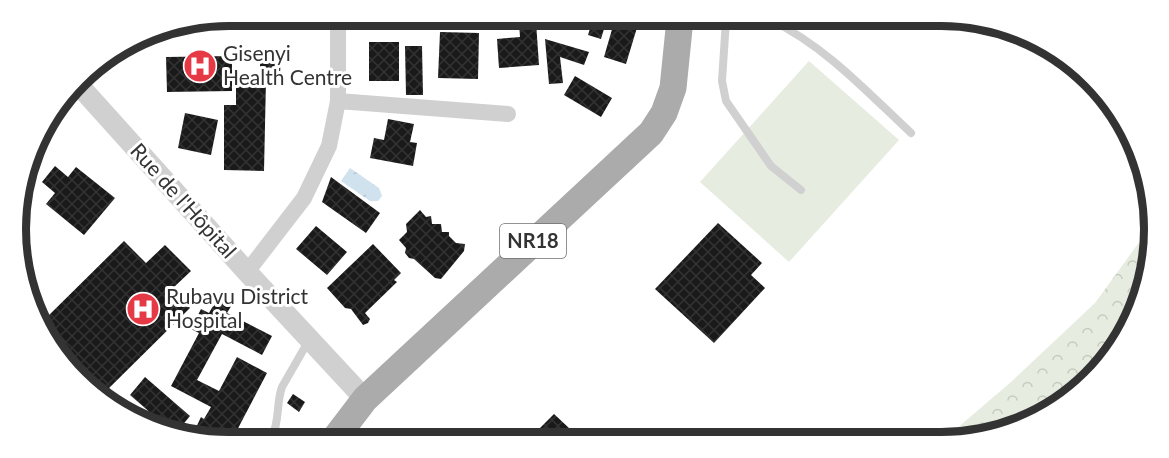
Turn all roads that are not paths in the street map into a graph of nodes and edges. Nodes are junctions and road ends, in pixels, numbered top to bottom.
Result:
1 (338, 26) edge
2 (679, 26) edge
3 (726, 26) edge
4 (782, 26) edge
5 (82, 89) edge
6 (338, 101) junction
7 (508, 114) dead end
8 (910, 133) dead end
9 (801, 190) dead end
10 (247, 272) junction
11 (309, 339) junction
12 (365, 399) junction
13 (273, 432) edge
14 (340, 432) edge

1 - 6 street
2 - 12 main road, NR18
3 - 9 lane
4 - 8 lane
5 - 10 street, Rue de l'Hôpital
6 - 7 street
6 - 10 street
10 - 11 street, Rue de l'Hôpital
11 - 12 street, Rue de l'Hôpital
11 - 13 lane
12 - 14 main road, NR18

